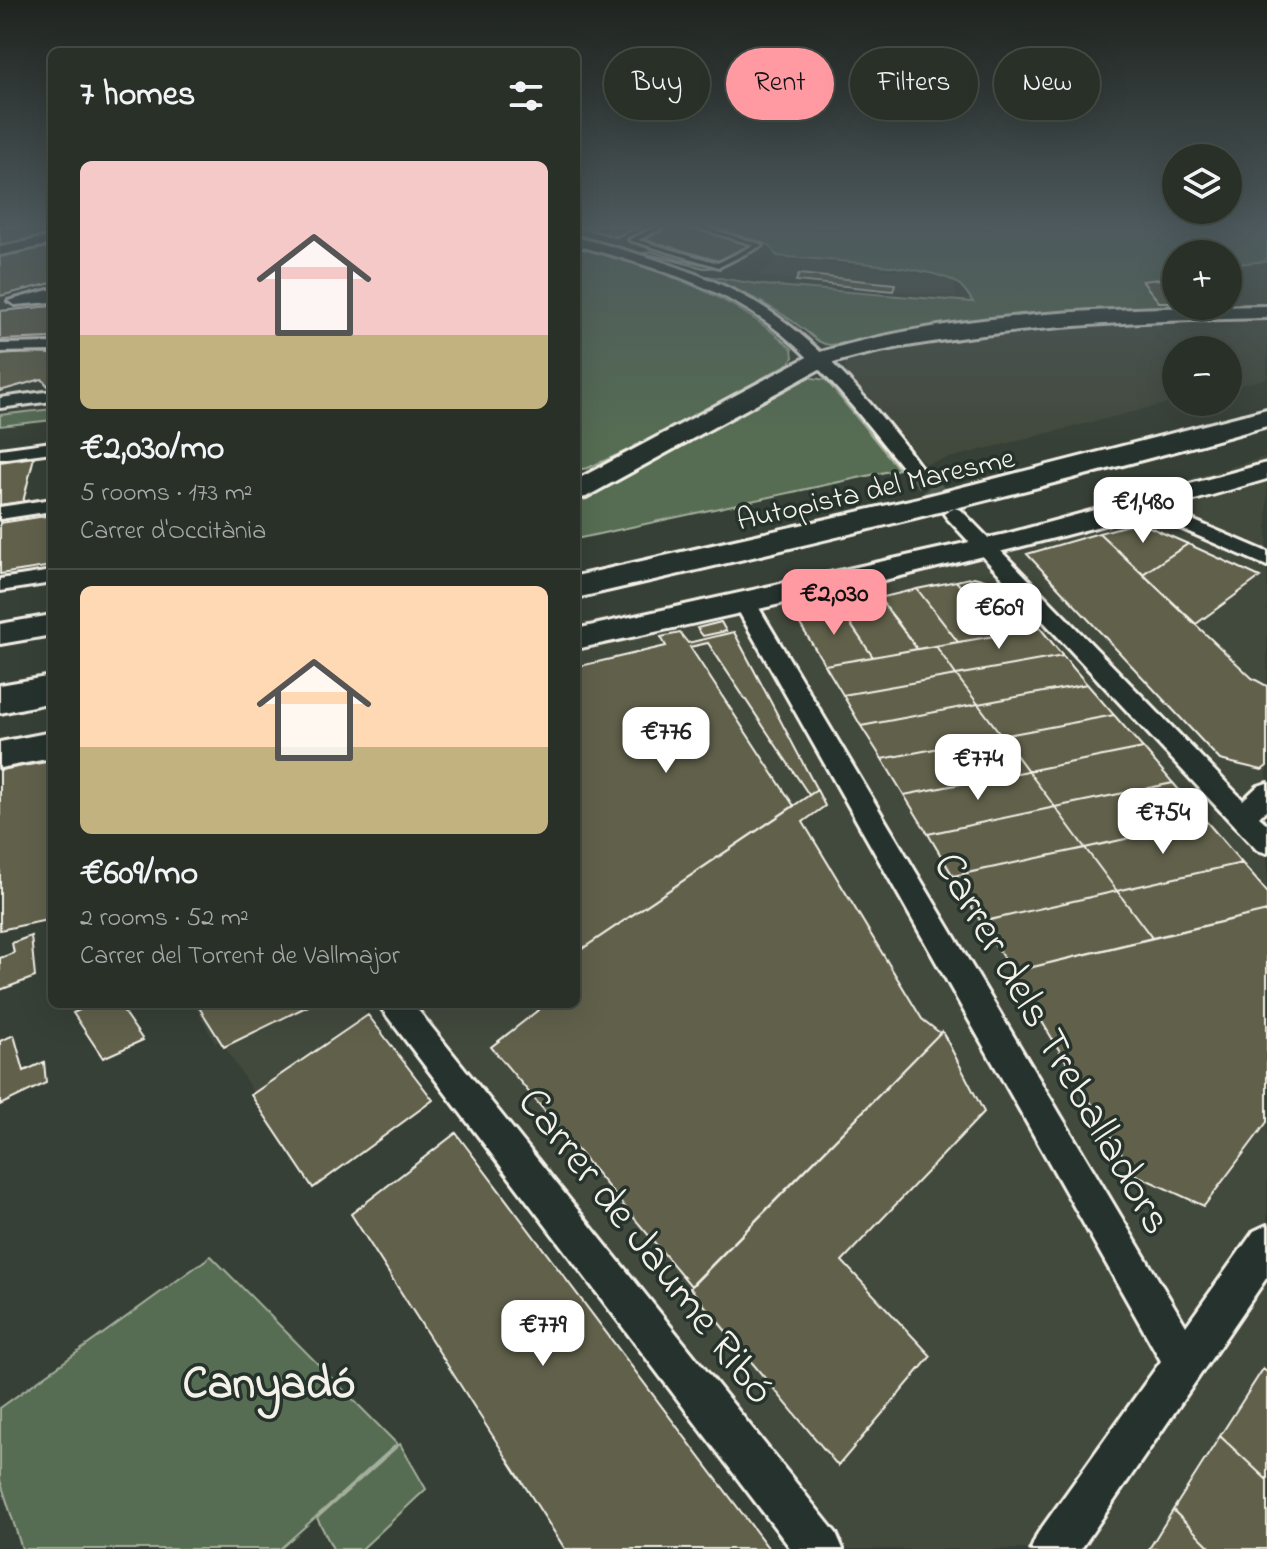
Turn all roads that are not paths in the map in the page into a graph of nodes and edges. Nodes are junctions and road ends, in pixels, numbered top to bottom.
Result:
1 (33, 298) edge
2 (736, 298) edge
3 (0, 304) edge
4 (1267, 312) edge
5 (48, 347) edge
6 (0, 348) edge
7 (819, 360) junction
8 (1267, 394) edge
9 (48, 397) edge
10 (0, 403) edge
11 (1267, 417) edge
12 (48, 448) edge
13 (0, 454) edge
14 (625, 467) junction
15 (914, 470) tunnel mouth
16 (1267, 471) edge
17 (580, 475) edge
18 (580, 489) edge
19 (48, 506) edge
20 (1148, 507) junction
21 (0, 513) edge
22 (954, 514) tunnel mouth
23 (989, 548) junction
24 (580, 558) edge
25 (1267, 560) edge
26 (48, 578) edge
27 (0, 585) edge
28 (580, 586) edge
29 (745, 603) junction
30 (48, 626) edge
31 (0, 634) edge
32 (580, 638) edge
33 (48, 661) edge
34 (0, 669) edge
35 (48, 690) edge
36 (0, 699) edge
37 (48, 746) edge
38 (0, 755) edge
39 (1267, 793) edge
40 (1243, 816) junction
41 (1267, 842) edge
42 (397, 1008) edge
43 (1267, 1244) edge
44 (1184, 1362) junction
45 (820, 1549) edge
46 (1054, 1549) edge

1 - 3 street
2 - 7 street
4 - 7 street
5 - 6 street
7 - 14 street
7 - 15 street
8 - 24 highway, Autopista del Maresme
9 - 10 street
11 - 28 highway, Autopista del Maresme
12 - 13 street
14 - 17 street
14 - 18 street
16 - 20 street
19 - 21 street
20 - 23 street
20 - 25 street
22 - 23 street
23 - 29 street
23 - 40 street
26 - 27 street
29 - 32 street
29 - 44 street, Carrer dels Treballadors
30 - 31 street
33 - 34 highway
35 - 36 highway
37 - 38 street
39 - 40 street
40 - 41 street
42 - 45 street, Carrer de Jaume Ribó
43 - 44 street
44 - 46 street

